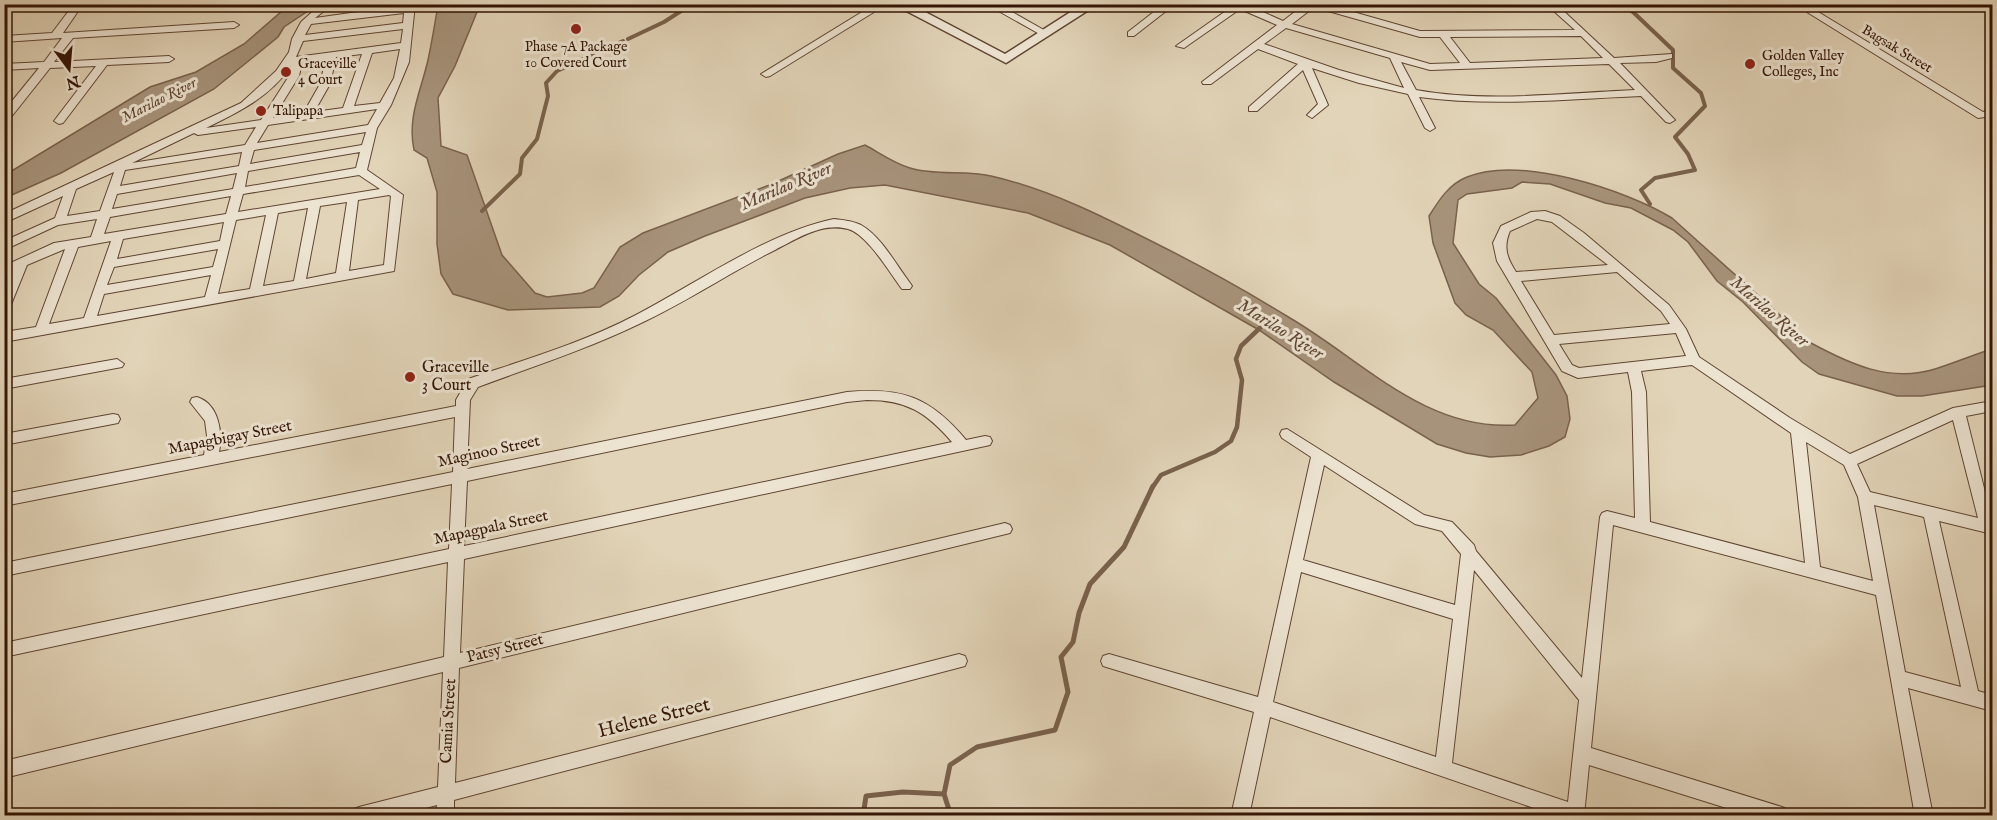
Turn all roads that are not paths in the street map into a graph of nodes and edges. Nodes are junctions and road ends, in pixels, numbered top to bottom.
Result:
1 (64, 4) edge
2 (80, 4) edge
3 (328, 4) edge
4 (543, 4) edge
5 (577, 4) edge
6 (883, 4) edge
7 (899, 4) edge
8 (990, 4) edge
9 (1066, 4) edge
10 (1171, 4) edge
11 (1313, 4) edge
12 (1441, 4) edge
13 (1514, 4) edge
14 (1550, 4) edge
15 (1798, 4) edge
16 (1237, 5) edge
17 (410, 7) edge
18 (4, 8) edge
19 (1086, 8) edge
20 (306, 22) junction
21 (1283, 24) junction
22 (234, 25) dead end
23 (408, 25) junction
24 (1584, 33) junction
25 (71, 34) junction
26 (1046, 34) junction
27 (1131, 34) dead end
28 (56, 35) junction
29 (1444, 35) junction
30 (9, 39) edge
31 (297, 39) junction
32 (406, 45) junction
33 (1256, 45) junction
34 (1181, 46) dead end
35 (4, 50) edge
36 (368, 50) junction
37 (332, 55) junction
38 (1668, 56) dead end
39 (1394, 57) junction
40 (169, 58) dead end
41 (293, 60) junction
42 (105, 61) junction
43 (1612, 61) junction
44 (1305, 63) junction
45 (48, 65) junction
46 (4, 67) edge
47 (1468, 67) junction
48 (766, 74) dead end
49 (1207, 82) dead end
50 (1412, 92) junction
51 (1643, 93) junction
52 (386, 105) junction
53 (1254, 109) dead end
54 (348, 110) junction
55 (1987, 114) edge
56 (1312, 115) dead end
57 (307, 116) junction
58 (4, 119) edge
59 (1670, 120) dead end
60 (59, 121) dead end
61 (263, 123) junction
62 (372, 128) junction
63 (1430, 128) dead end
64 (185, 134) junction
65 (249, 147) junction
66 (365, 148) junction
67 (120, 167) junction
68 (242, 169) junction
69 (362, 171) junction
70 (71, 188) junction
71 (391, 190) junction
72 (112, 191) junction
73 (237, 192) junction
74 (353, 197) junction
75 (315, 203) junction
76 (273, 211) junction
77 (105, 214) junction
78 (231, 218) junction
79 (4, 219) edge
80 (59, 222) junction
81 (118, 237) junction
82 (96, 240) junction
83 (73, 244) junction
84 (224, 244) junction
85 (4, 246) edge
86 (22, 263) junction
87 (109, 264) junction
88 (1619, 267) junction
89 (218, 270) junction
90 (4, 271) edge
91 (342, 276) junction
92 (1513, 277) junction
93 (299, 284) junction
94 (906, 286) dead end
95 (99, 291) junction
96 (256, 291) junction
97 (211, 299) junction
98 (4, 307) edge
99 (89, 321) junction
100 (1678, 328) junction
101 (41, 330) junction
102 (4, 337) edge
103 (1550, 340) junction
104 (1695, 360) junction
105 (117, 364) dead end
106 (1635, 367) junction
107 (4, 384) edge
108 (197, 402) dead end
109 (1992, 406) edge
110 (463, 410) junction
111 (1958, 412) junction
112 (113, 419) dead end
113 (1798, 430) junction
114 (1287, 434) dead end
115 (4, 440) edge
116 (985, 441) dead end
117 (963, 446) junction
118 (1319, 454) junction
119 (210, 460) junction
120 (1849, 460) junction
121 (460, 477) junction
122 (1865, 497) junction
123 (4, 500) edge
124 (1930, 513) junction
125 (1643, 527) junction
126 (1990, 528) edge
127 (1005, 529) dead end
128 (1469, 549) junction
129 (457, 554) junction
130 (1295, 564) junction
131 (4, 570) edge
132 (1813, 572) junction
133 (1884, 591) junction
134 (1461, 614) junction
135 (4, 650) edge
136 (959, 661) dead end
137 (1109, 661) dead end
138 (452, 662) junction
139 (1900, 678) junction
140 (1971, 697) junction
141 (1588, 698) junction
142 (1992, 703) edge
143 (1264, 707) junction
144 (1582, 754) junction
145 (1443, 768) junction
146 (4, 770) edge
147 (446, 793) junction
148 (1575, 814) edge
149 (359, 816) edge
150 (445, 816) edge
151 (1240, 816) edge
152 (1782, 816) edge
153 (1924, 816) edge

1 - 18 street
2 - 28 street
3 - 20 street
4 - 5 street
6 - 48 street
7 - 26 street
8 - 26 street
9 - 19 street
10 - 27 street
11 - 21 street
11 - 29 street
12 - 13 street
14 - 24 street
15 - 55 street, Bagsak Street
16 - 21 street
16 - 34 street
17 - 20 street
17 - 23 street
19 - 26 street
20 - 31 street
21 - 33 street
21 - 39 street
22 - 25 street
23 - 31 street
23 - 32 street
24 - 29 street
24 - 43 street
25 - 28 street
25 - 45 street
28 - 30 street
29 - 47 street
30 - 35 street
31 - 41 street
32 - 36 street
32 - 52 street
33 - 44 street
33 - 49 street
36 - 37 street
36 - 54 street
37 - 41 street
37 - 57 street
38 - 43 street
39 - 47 street
39 - 50 street
40 - 42 street
41 - 61 street
41 - 64 street
42 - 45 street
42 - 60 street
43 - 47 street
43 - 51 street
44 - 50 street
44 - 53 street
44 - 56 street
45 - 46 street
45 - 58 street
50 - 51 street
50 - 63 street
51 - 59 street
52 - 54 street
52 - 62 street
54 - 57 street
57 - 61 street
61 - 64 street
61 - 65 street
62 - 65 street
62 - 66 street
64 - 67 street
65 - 67 street
65 - 68 street
66 - 68 street
66 - 69 street
67 - 70 street
67 - 72 street
68 - 72 street
68 - 73 street
69 - 71 street
69 - 73 street
70 - 79 street
70 - 80 street
71 - 74 street
71 - 91 street
72 - 77 street
73 - 77 street
73 - 78 street
74 - 75 street
74 - 91 street
75 - 76 street
75 - 93 street
76 - 78 street
76 - 96 street
77 - 80 street
77 - 82 street
78 - 81 street
78 - 84 street
80 - 85 street
81 - 82 street
81 - 87 street
82 - 83 street
83 - 86 street
83 - 101 street
84 - 87 street
84 - 89 street
86 - 90 street
86 - 98 street
87 - 95 street
88 - 92 street
88 - 92 street
88 - 100 street
89 - 95 street
89 - 97 street
91 - 93 street
92 - 103 street
93 - 96 street
94 - 110 street
95 - 99 street
96 - 97 street
97 - 99 street
99 - 101 street
100 - 103 street
100 - 104 street
101 - 102 street
103 - 106 street
104 - 106 street
104 - 113 street
105 - 107 street
106 - 125 street
108 - 119 street
109 - 111 street
110 - 119 street, Mapagbigay Street
110 - 121 street, Camia Street
111 - 120 street
111 - 126 street
112 - 115 street
113 - 120 street
113 - 132 street
114 - 118 street
116 - 117 street, Mapagpala Street
117 - 121 street, Maginoo Street
117 - 129 street, Mapagpala Street
118 - 128 street
118 - 130 street
119 - 123 street, Mapagbigay Street
120 - 122 street
121 - 129 street, Camia Street
121 - 131 street, Maginoo Street
122 - 124 street
122 - 133 street
124 - 126 street
124 - 140 street
125 - 132 street
125 - 141 street
127 - 138 street, Patsy Street
128 - 134 street
128 - 141 street
129 - 135 street, Mapagpala Street
129 - 138 street, Camia Street
130 - 134 street
130 - 143 street
132 - 133 street
133 - 139 street
134 - 145 street
136 - 147 street, Helene Street
137 - 143 street
138 - 146 street, Patsy Street
138 - 147 street, Camia Street
139 - 140 street
139 - 153 street
140 - 142 street
141 - 144 street
143 - 145 street
143 - 151 street
144 - 148 street
144 - 152 street
145 - 148 street
147 - 149 street, Helene Street
147 - 150 street, Camia Street

